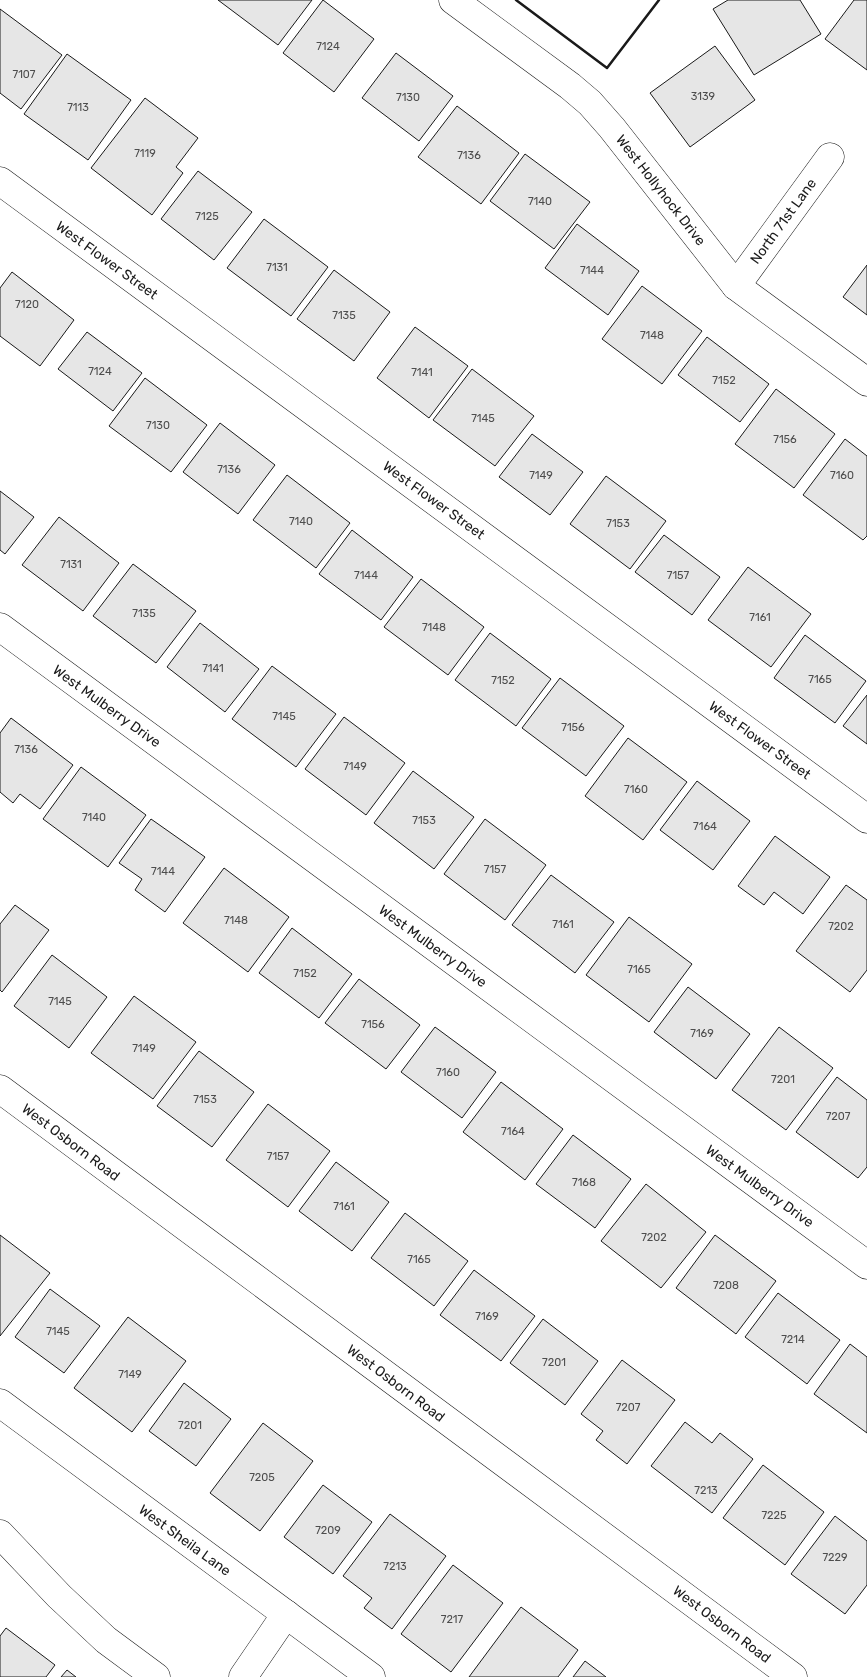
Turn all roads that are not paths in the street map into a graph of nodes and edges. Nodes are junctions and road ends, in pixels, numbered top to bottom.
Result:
1 (453, 0) edge
2 (830, 156) dead end
3 (0, 181) edge
4 (736, 286) junction
5 (867, 382) edge
6 (0, 627) edge
7 (867, 819) edge
8 (0, 1090) edge
9 (867, 1265) edge
10 (0, 1403) edge
11 (0, 1534) edge
12 (286, 1614) junction
13 (156, 1677) edge
14 (243, 1677) edge
15 (371, 1677) edge
16 (793, 1677) edge

1 - 4 street, West Hollyhock Drive
2 - 4 street, North 71st Lane
3 - 7 street, West Flower Street
4 - 5 street, West Hollyhock Drive
6 - 9 street, West Mulberry Drive
8 - 16 street, West Osborn Road
10 - 12 street, West Sheila Lane
11 - 13 street
12 - 14 street
12 - 15 street, West Sheila Lane

